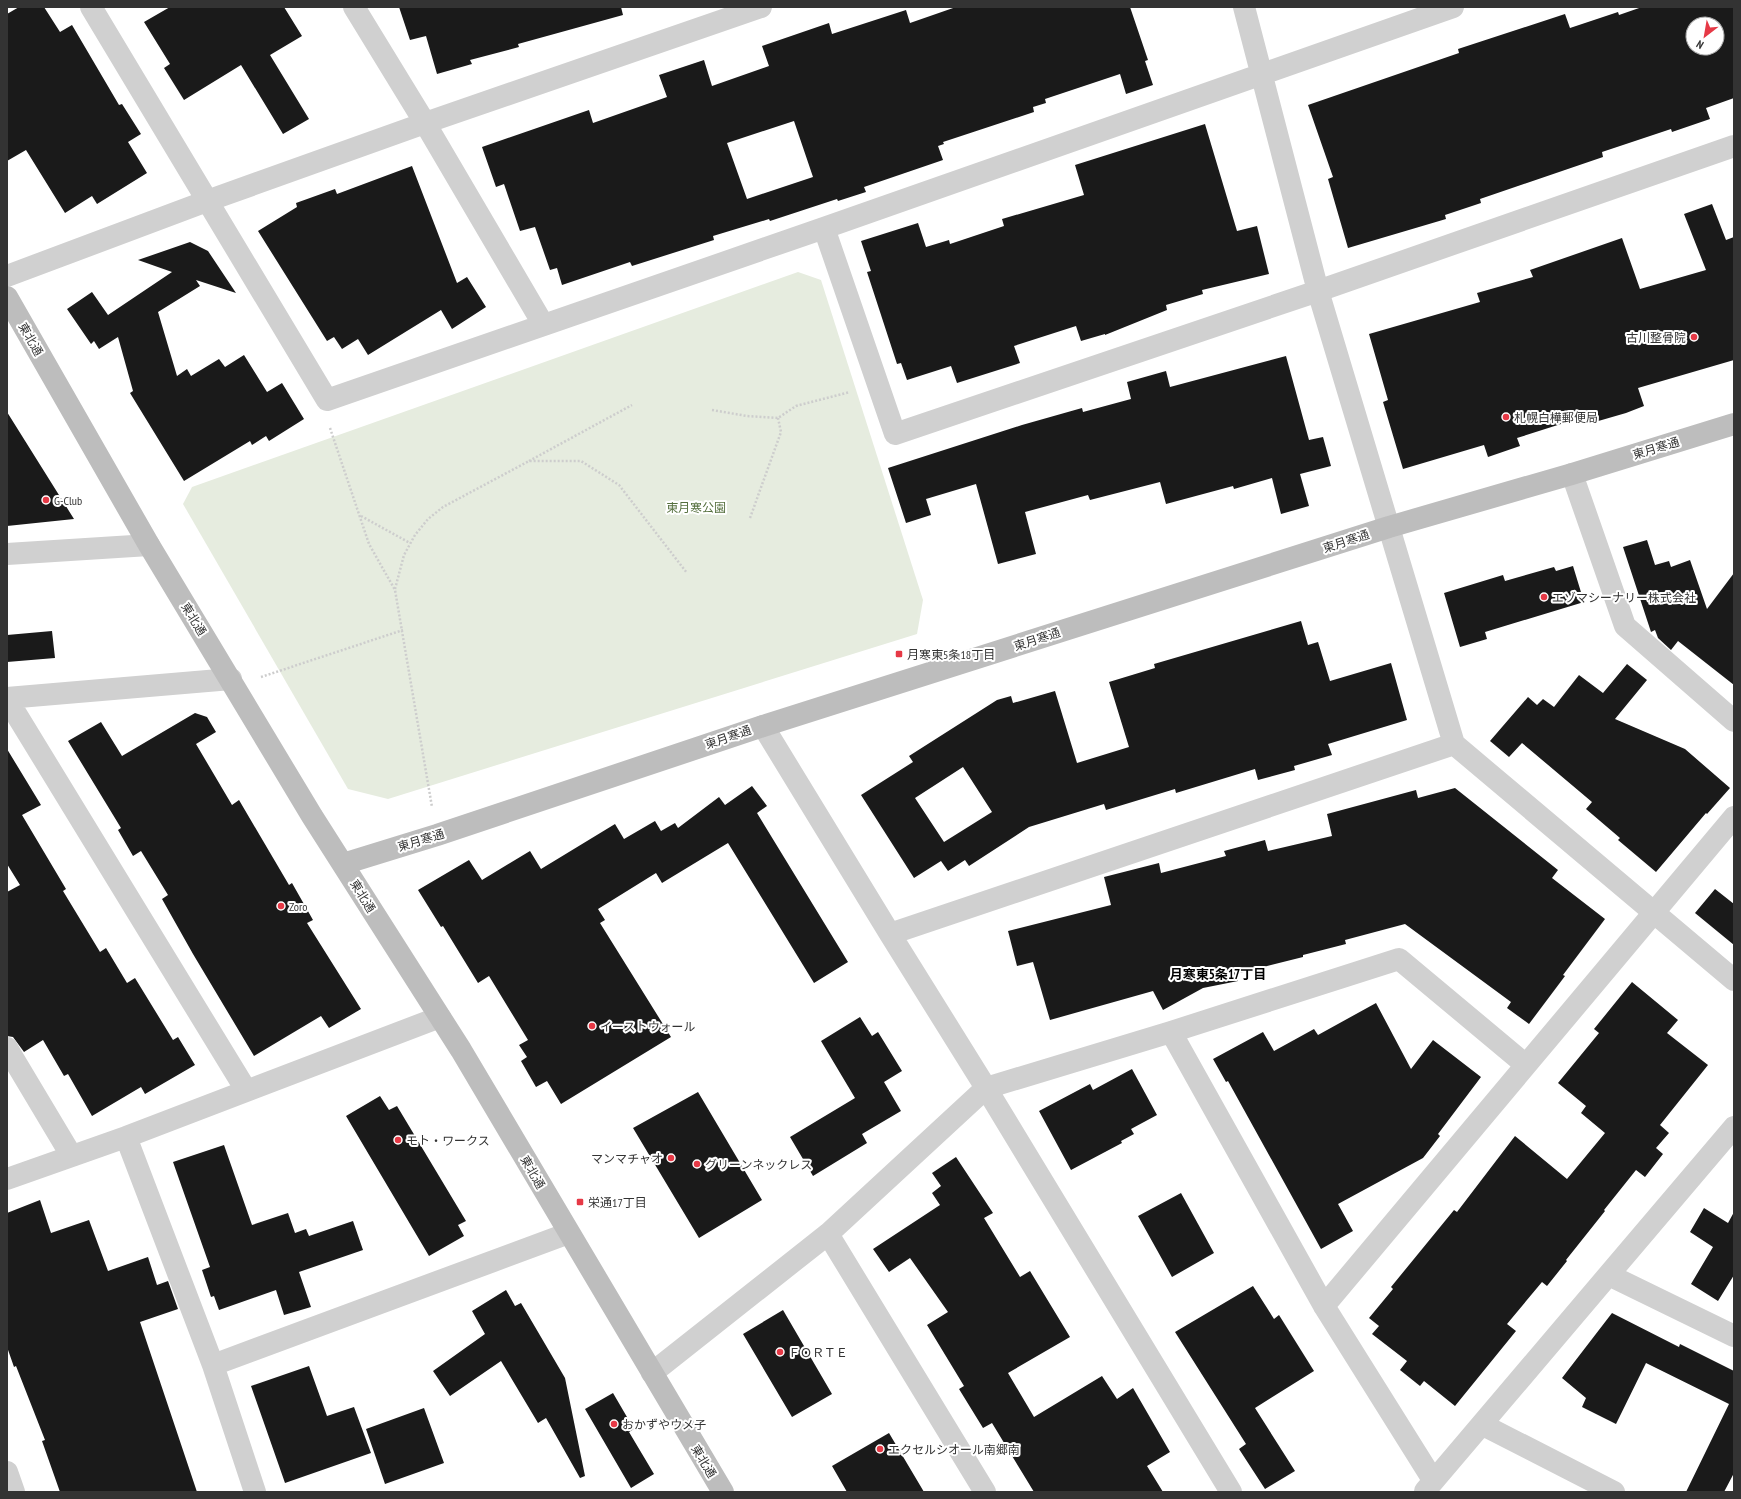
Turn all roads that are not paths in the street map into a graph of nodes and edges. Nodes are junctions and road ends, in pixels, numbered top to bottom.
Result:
1 (91, 7) edge
2 (354, 7) edge
3 (760, 7) edge
4 (1244, 7) edge
5 (1453, 7) edge
6 (725, 13) edge
7 (1262, 74) junction
8 (425, 122) junction
9 (1734, 146) edge
10 (207, 201) junction
11 (824, 228) junction
12 (7, 276) edge
13 (1318, 291) junction
14 (7, 297) edge
15 (543, 324) junction
16 (1734, 424) edge
17 (1572, 474) junction
18 (1389, 527) junction
19 (149, 545) junction
20 (7, 554) edge
21 (233, 682) junction
22 (7, 698) edge
23 (1734, 721) edge
24 (763, 726) junction
25 (1454, 744) junction
26 (1734, 818) edge
27 (343, 864) junction
28 (1653, 913) junction
29 (890, 934) junction
30 (1734, 980) edge
31 (440, 1017) junction
32 (1171, 1032) junction
33 (7, 1048) edge
34 (1526, 1064) junction
35 (986, 1088) junction
36 (246, 1090) junction
37 (1734, 1127) edge
38 (126, 1137) junction
39 (71, 1155) junction
40 (7, 1179) edge
41 (569, 1233) junction
42 (828, 1234) junction
43 (1609, 1275) junction
44 (1324, 1306) junction
45 (1734, 1336) edge
46 (213, 1365) junction
47 (652, 1373) junction
48 (1483, 1425) junction
49 (7, 1472) edge
50 (1429, 1486) edge
51 (14, 1492) edge
52 (255, 1492) edge
53 (723, 1492) edge
54 (985, 1492) edge
55 (1231, 1492) edge
56 (1614, 1492) edge

1 - 10 street
2 - 8 street
3 - 6 street
4 - 7 street
5 - 7 street
6 - 8 street
7 - 11 street
7 - 13 street
8 - 10 street
8 - 15 street
9 - 13 street
10 - 12 street
10 - 15 street
11 - 13 street
11 - 15 street
13 - 18 street
14 - 19 street, 東北通
16 - 17 street, 東月寒通
17 - 18 street, 東月寒通
17 - 23 street
18 - 24 street, 東月寒通
18 - 25 street
19 - 20 street
19 - 21 street, 東北通
21 - 22 street
21 - 27 street, 東北通
22 - 36 street
24 - 27 street, 東月寒通
24 - 29 street
25 - 28 street
25 - 29 street
26 - 28 street
27 - 31 street, 東北通
28 - 30 street
28 - 34 street
29 - 35 street
31 - 36 street
31 - 41 street, 東北通
32 - 34 street
32 - 35 street
32 - 44 street
33 - 39 street
34 - 44 street
35 - 42 street
35 - 55 street
36 - 38 street
37 - 43 street
38 - 39 street
38 - 46 street
39 - 40 street
41 - 46 street
41 - 47 street, 東北通
42 - 47 street
42 - 54 street
43 - 45 street
43 - 48 street
44 - 50 street
46 - 52 street
47 - 53 street, 東北通
48 - 50 street
48 - 56 street
49 - 51 street

